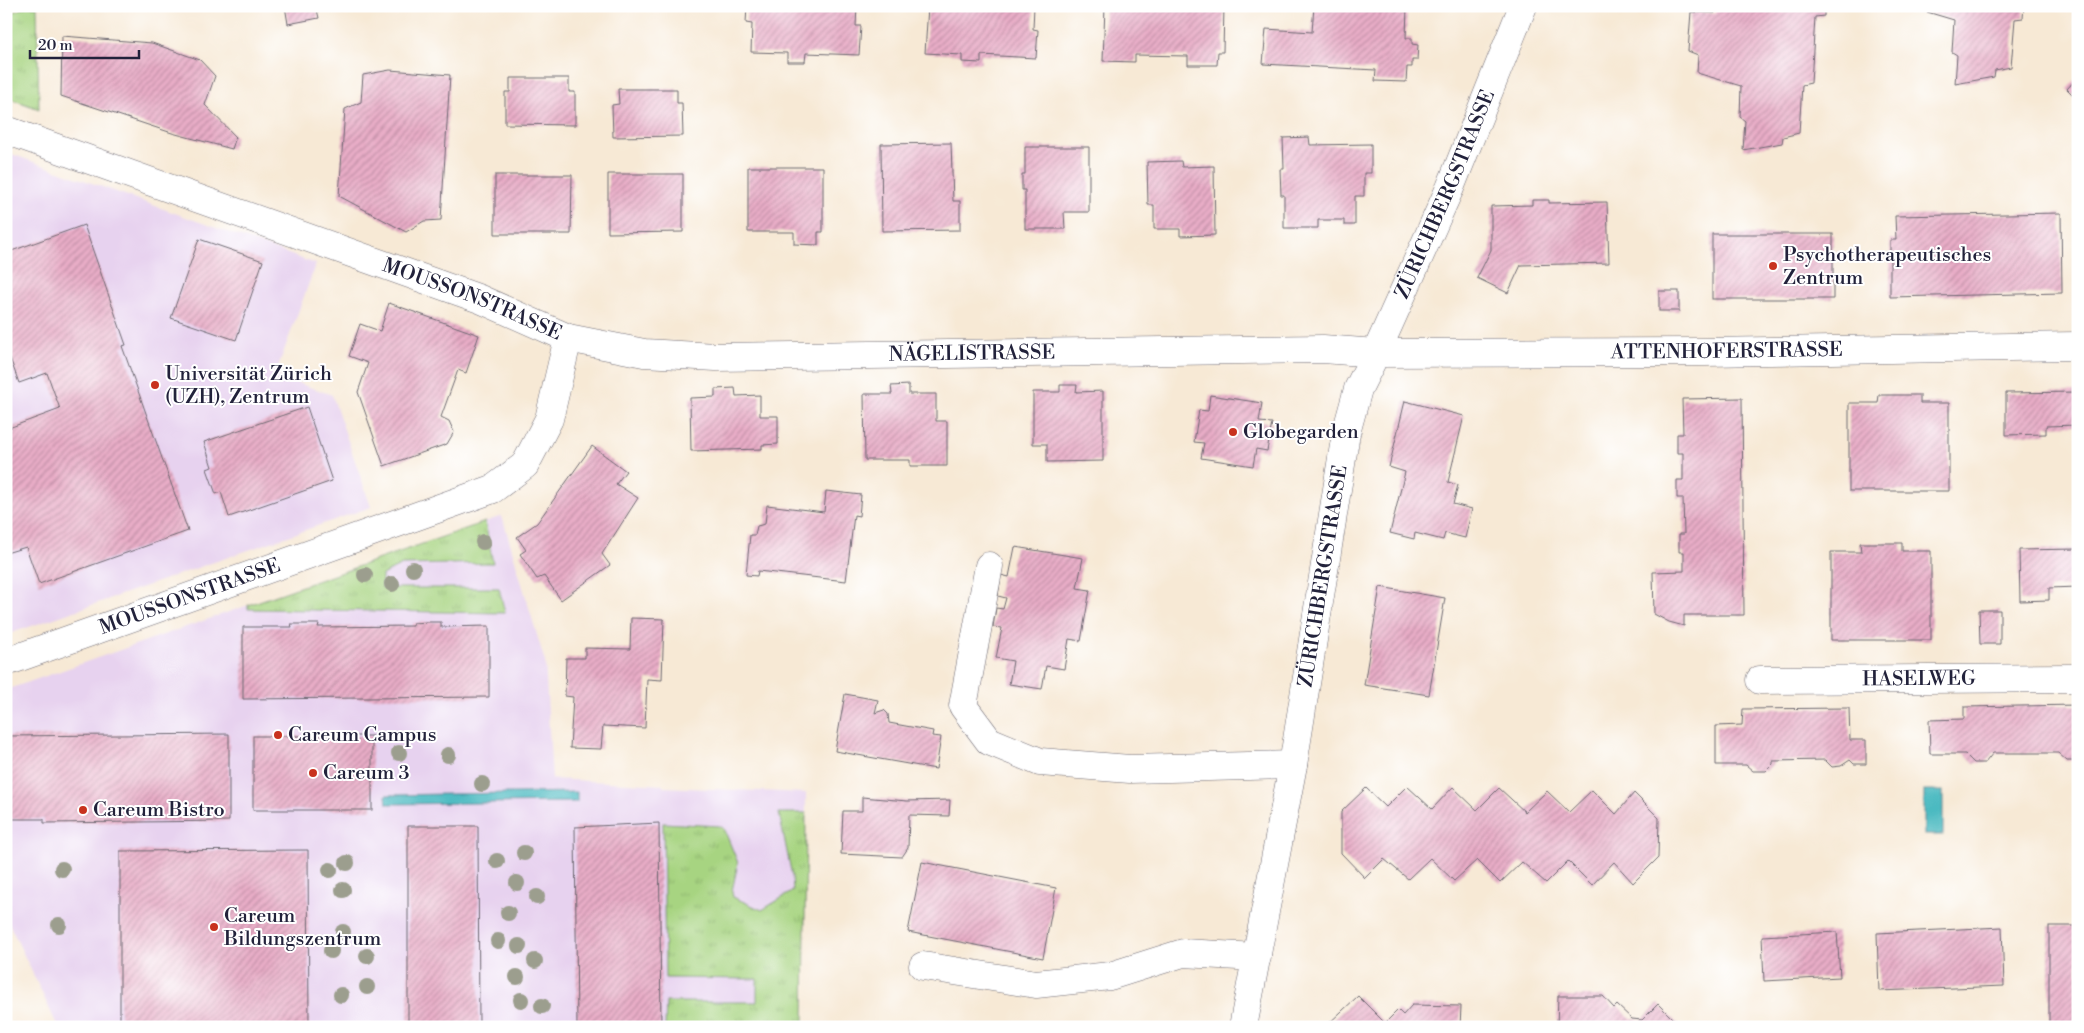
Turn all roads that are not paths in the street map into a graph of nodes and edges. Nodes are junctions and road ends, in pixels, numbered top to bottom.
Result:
1 (1523, 6) edge
2 (6, 130) edge
3 (568, 338) junction
4 (2078, 346) edge
5 (1376, 353) junction
6 (989, 566) dead end
7 (12, 660) edge
8 (2078, 678) edge
9 (1760, 680) dead end
10 (1293, 765) junction
11 (1258, 957) junction
12 (922, 966) dead end
13 (1243, 1027) edge

1 - 5 street, ZÜRICHBERGSTRASSE
2 - 3 street, MOUSSONSTRASSE
3 - 5 street, NÄGELISTRASSE
3 - 7 street, MOUSSONSTRASSE
4 - 5 street, ATTENHOFERSTRASSE
5 - 10 street, ZÜRICHBERGSTRASSE
6 - 10 street
8 - 9 street, HASELWEG
10 - 11 street, ZÜRICHBERGSTRASSE
11 - 12 street
11 - 13 street, ZÜRICHBERGSTRASSE

